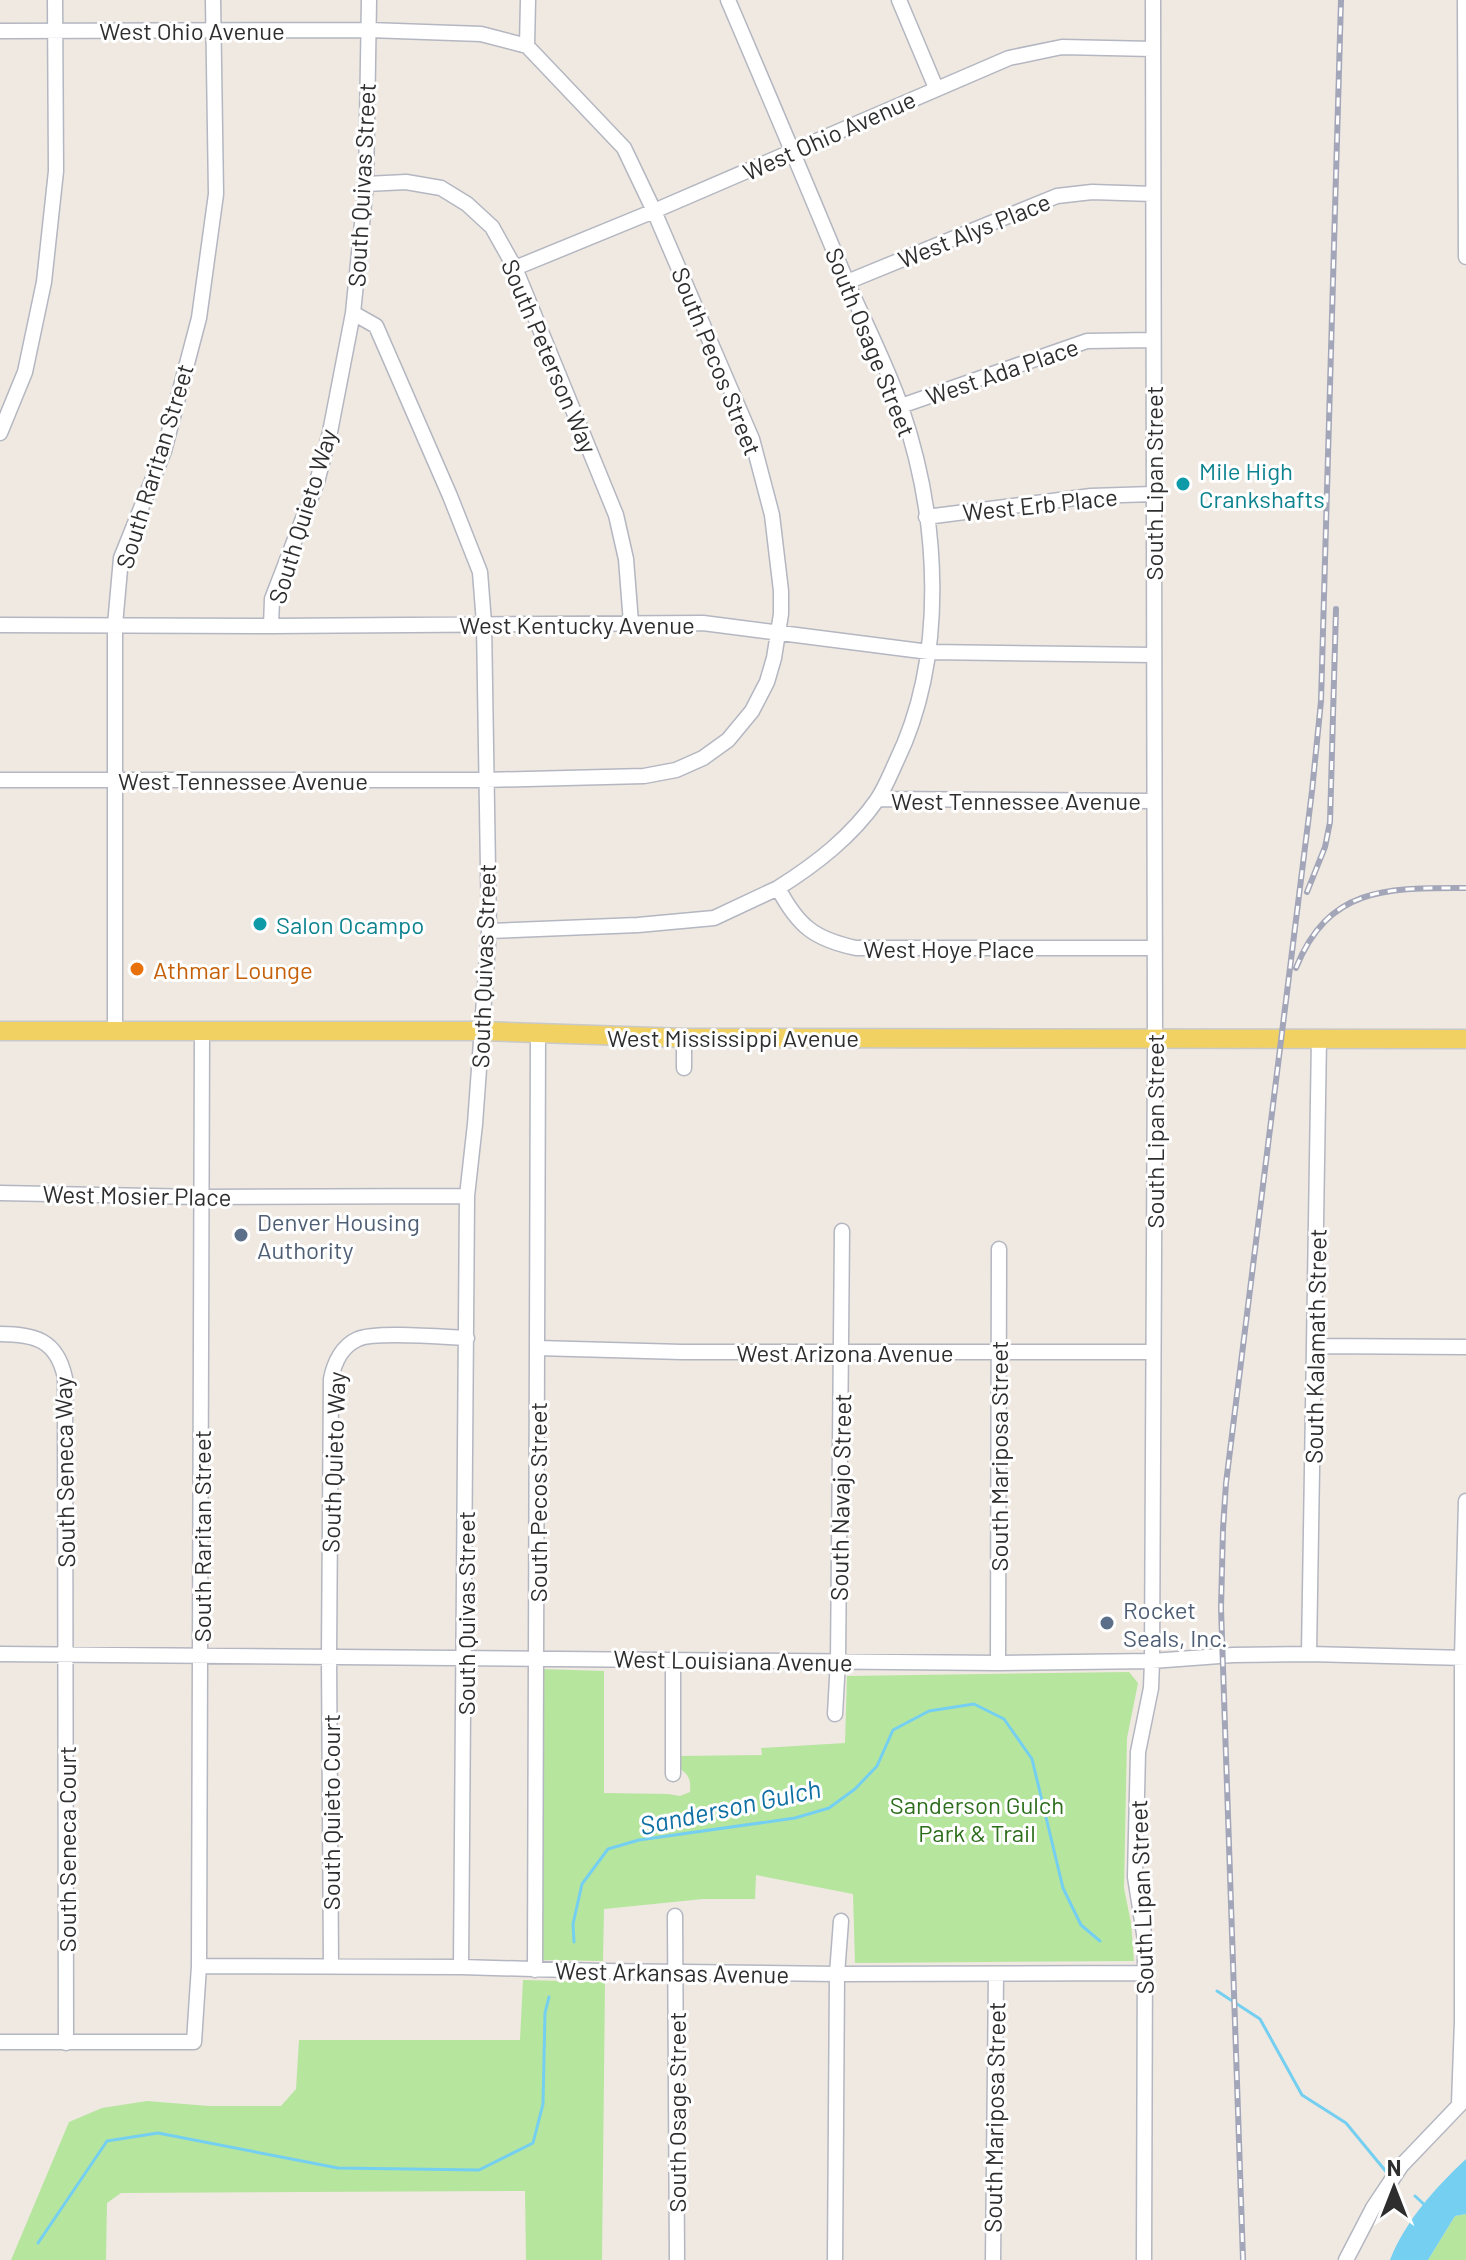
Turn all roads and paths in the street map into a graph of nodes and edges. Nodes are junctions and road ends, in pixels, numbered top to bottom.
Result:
1 (55, 0) edge
2 (213, 0) edge
3 (369, 0) edge
4 (528, 0) edge
5 (728, 0) edge
6 (899, 0) edge
7 (1153, 0) edge
8 (1465, 0) edge
9 (213, 30) junction
10 (369, 30) junction
11 (0, 31) edge
12 (55, 31) junction
13 (527, 46) junction
14 (1153, 49) junction
15 (936, 88) junction
16 (793, 151) junction
17 (366, 184) junction
18 (1153, 194) junction
19 (654, 211) junction
20 (1466, 257) edge
21 (515, 268) junction
22 (847, 282) junction
23 (353, 313) junction
24 (1153, 340) junction
25 (901, 406) junction
26 (0, 433) edge
27 (1153, 494) junction
28 (926, 517) junction
29 (484, 623) junction
30 (631, 623) junction
31 (0, 625) edge
32 (115, 625) junction
33 (271, 626) junction
34 (778, 634) junction
35 (929, 652) junction
36 (1153, 655) junction
37 (716, 749) joint
38 (0, 780) edge
39 (115, 780) junction
40 (485, 780) junction
41 (878, 799) junction
42 (1154, 801) junction
43 (778, 888) junction
44 (489, 931) junction
45 (1154, 948) junction
46 (115, 1030) junction
47 (0, 1031) edge
48 (202, 1031) junction
49 (482, 1031) junction
50 (538, 1033) junction
51 (1155, 1037) junction
52 (684, 1038) junction
53 (1319, 1038) junction
54 (1466, 1039) edge
55 (684, 1068) dead end
56 (0, 1193) edge
57 (467, 1196) junction
58 (200, 1197) junction
59 (842, 1231) dead end
60 (999, 1249) dead end
61 (0, 1334) edge
62 (467, 1338) junction
63 (1315, 1346) junction
64 (1466, 1347) edge
65 (537, 1348) junction
66 (841, 1352) junction
67 (1152, 1352) junction
68 (998, 1353) junction
69 (1466, 1501) edge
70 (0, 1654) edge
71 (66, 1654) junction
72 (1309, 1654) junction
73 (201, 1655) junction
74 (329, 1656) junction
75 (464, 1658) junction
76 (536, 1658) junction
77 (1464, 1658) edge
78 (673, 1660) junction
79 (838, 1661) junction
80 (1152, 1661) junction
81 (998, 1663) junction
82 (835, 1714) dead end
83 (673, 1774) dead end
84 (675, 1916) dead end
85 (841, 1921) dead end
86 (199, 1966) junction
87 (331, 1967) junction
88 (461, 1967) junction
89 (535, 1970) junction
90 (675, 1972) junction
91 (1145, 1973) junction
92 (837, 1974) junction
93 (996, 1974) junction
94 (0, 2042) edge
95 (66, 2043) junction
96 (1462, 2101) edge
97 (677, 2260) edge
98 (835, 2260) edge
99 (993, 2260) edge
100 (1144, 2260) edge
101 (1346, 2260) edge

1 - 12 street
2 - 9 street, South Raritan Street
3 - 10 street, South Quivas Street
4 - 13 street
5 - 16 street, South Osage Street
6 - 15 street
7 - 14 street, South Lipan Street
8 - 20 street
9 - 10 street, West Ohio Avenue
9 - 12 street, West Ohio Avenue
9 - 32 street, South Raritan Street
10 - 13 street, West Ohio Avenue
10 - 17 street, South Quivas Street
11 - 12 street, West Ohio Avenue
12 - 26 street
13 - 19 street, South Pecos Street
14 - 15 street, West Ohio Avenue
14 - 18 street, South Lipan Street
15 - 16 street, West Ohio Avenue
16 - 19 street, West Ohio Avenue
16 - 22 street, South Osage Street
17 - 21 street, South Peterson Way
17 - 23 street, South Quivas Street
18 - 22 street, West Alys Place
18 - 24 street, South Lipan Street
19 - 21 street, West Ohio Avenue
19 - 34 street, South Pecos Street
21 - 30 street, South Peterson Way
22 - 25 street, South Osage Street
23 - 29 street, South Quivas Street
23 - 33 street, South Quieto Way
24 - 25 street, West Ada Place
24 - 27 street, South Lipan Street
25 - 28 street, South Osage Street
27 - 28 street, West Erb Place
27 - 36 street, South Lipan Street
28 - 35 street, South Osage Street
29 - 30 street, West Kentucky Avenue
29 - 33 street, West Kentucky Avenue
29 - 40 street, South Quivas Street
30 - 34 street, West Kentucky Avenue
31 - 32 street, West Kentucky Avenue
32 - 33 street, West Kentucky Avenue
32 - 39 street, South Raritan Street
34 - 35 street, West Kentucky Avenue
34 - 37 street, South Pecos Street
35 - 36 street, West Kentucky Avenue
35 - 41 street, South Osage Street
36 - 42 street, South Lipan Street
37 - 40 street, West Tennessee Avenue
38 - 39 street, West Tennessee Avenue
39 - 40 street, West Tennessee Avenue
39 - 46 street, South Raritan Street
40 - 44 street, South Quivas Street
41 - 42 street, West Tennessee Avenue
41 - 43 street, South Osage Street
42 - 45 street, South Lipan Street
43 - 44 street
43 - 45 street, West Hoye Place
44 - 49 street, South Quivas Street
45 - 51 street, South Lipan Street
46 - 47 main road, West Mississippi Avenue
46 - 48 main road, West Mississippi Avenue
48 - 49 main road, West Mississippi Avenue
48 - 58 street, South Raritan Street
49 - 50 main road, West Mississippi Avenue
49 - 57 street, South Quivas Street
50 - 52 main road, West Mississippi Avenue
50 - 65 street, South Pecos Street
51 - 52 main road, West Mississippi Avenue
51 - 53 main road, West Mississippi Avenue
51 - 67 street, South Lipan Street
52 - 55 street
53 - 54 main road, West Mississippi Avenue
53 - 63 street, South Kalamath Street
56 - 58 street, West Mosier Place
57 - 58 street, West Mosier Place
57 - 62 street, South Quivas Street
58 - 73 street, South Raritan Street
59 - 66 street, South Navajo Street
60 - 68 street, South Mariposa Street
61 - 71 street, South Seneca Way
62 - 74 street, South Quieto Way
62 - 75 street, South Quivas Street
63 - 64 street
63 - 72 street, South Kalamath Street
65 - 66 street, West Arizona Avenue
65 - 76 street, South Pecos Street
66 - 68 street, West Arizona Avenue
66 - 79 street, South Navajo Street
67 - 68 street, West Arizona Avenue
67 - 80 street, South Lipan Street
68 - 81 street, South Mariposa Street
69 - 77 street
70 - 71 street, West Louisiana Avenue
71 - 73 street, West Louisiana Avenue
71 - 95 street, South Seneca Court
72 - 77 street, West Louisiana Avenue
72 - 80 street, West Louisiana Avenue
73 - 74 street, West Louisiana Avenue
73 - 86 street, South Raritan Street
74 - 75 street, West Louisiana Avenue
74 - 87 street, South Quieto Court
75 - 76 street, West Louisiana Avenue
75 - 88 street, South Quivas Street
76 - 78 street, West Louisiana Avenue
76 - 89 street, South Pecos Street
77 - 96 street
78 - 79 street, West Louisiana Avenue
78 - 83 street
79 - 81 street, West Louisiana Avenue
79 - 82 street, South Navajo Street
80 - 81 street, West Louisiana Avenue
80 - 91 street, South Lipan Street
84 - 90 street, South Osage Street
85 - 92 street
86 - 87 street, West Arkansas Avenue
86 - 95 street, South Raritan Street
87 - 88 street, West Arkansas Avenue
88 - 89 street, West Arkansas Avenue
89 - 90 street, West Arkansas Avenue
90 - 92 street, West Arkansas Avenue
90 - 97 street, South Osage Street
91 - 93 street, West Arkansas Avenue
91 - 100 street, South Lipan Street
92 - 93 street, West Arkansas Avenue
92 - 98 street
93 - 99 street, South Mariposa Street
94 - 95 street
96 - 101 street

